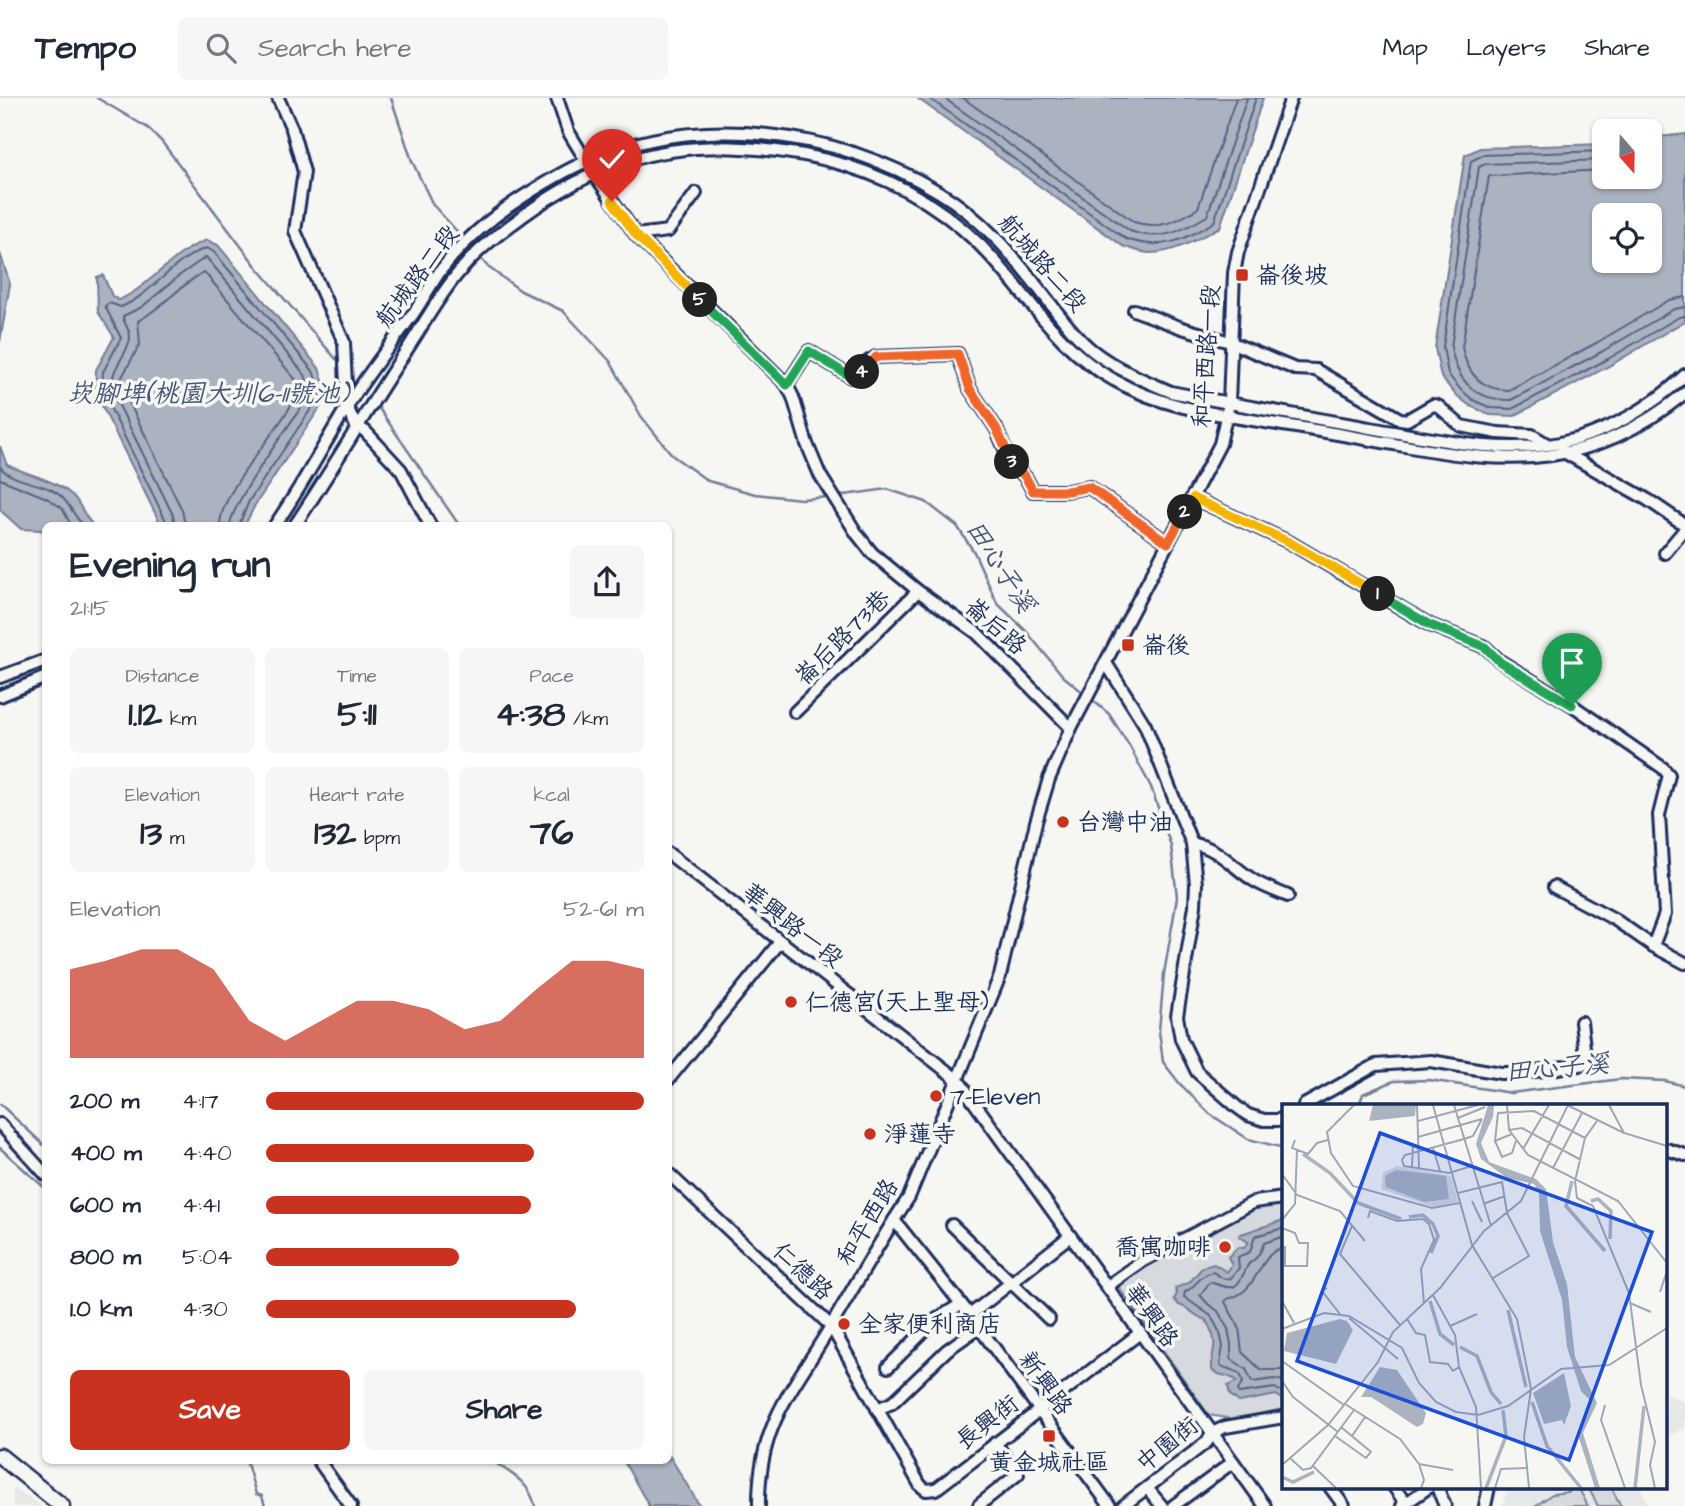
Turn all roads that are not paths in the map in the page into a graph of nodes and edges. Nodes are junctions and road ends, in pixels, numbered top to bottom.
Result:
1 (278, 98) edge
2 (557, 98) edge
3 (1291, 98) edge
4 (586, 161) junction
5 (593, 172) junction
6 (696, 193) dead end
7 (636, 235) junction
8 (1134, 310) dead end
9 (1231, 342) junction
10 (1685, 375) edge
11 (787, 385) junction
12 (1685, 393) edge
13 (1229, 403) junction
14 (347, 407) junction
15 (1226, 416) junction
16 (356, 426) junction
17 (1548, 444) junction
18 (1566, 454) junction
19 (1193, 498) junction
20 (277, 522) edge
21 (297, 522) edge
22 (428, 522) edge
23 (1685, 527) edge
24 (1168, 543) junction
25 (1665, 553) dead end
26 (918, 591) junction
27 (42, 661) edge
28 (1106, 663) junction
29 (0, 677) edge
30 (42, 679) edge
31 (0, 696) edge
32 (795, 712) dead end
33 (1080, 713) joint
34 (1071, 728) junction
35 (1192, 844) junction
36 (672, 856) edge
37 (1554, 887) dead end
38 (1288, 896) dead end
39 (780, 942) junction
40 (1653, 946) junction
41 (1685, 963) edge
42 (1581, 1022) dead end
43 (672, 1075) edge
44 (958, 1080) junction
45 (1306, 1104) edge
46 (1282, 1119) edge
47 (0, 1124) edge
48 (1668, 1150) edge
49 (1685, 1155) edge
50 (42, 1171) edge
51 (672, 1177) edge
52 (1282, 1198) edge
53 (894, 1220) junction
54 (951, 1226) dead end
55 (1070, 1236) junction
56 (1012, 1282) junction
57 (1106, 1287) junction
58 (961, 1304) junction
59 (970, 1315) junction
60 (1049, 1319) dead end
61 (831, 1326) junction
62 (978, 1328) junction
63 (1140, 1333) junction
64 (888, 1367) dead end
65 (877, 1409) junction
66 (1038, 1409) junction
67 (1282, 1419) edge
68 (1212, 1433) junction
69 (995, 1443) junction
70 (0, 1456) edge
71 (1233, 1462) junction
72 (321, 1464) edge
73 (1147, 1488) junction
74 (1331, 1488) edge
75 (1395, 1488) edge
76 (1428, 1488) edge
77 (1437, 1488) edge
78 (1489, 1488) edge
79 (926, 1489) joint
80 (1181, 1504) edge
81 (979, 1505) edge
82 (1404, 1505) edge
83 (62, 1506) edge
84 (351, 1506) edge
85 (759, 1506) edge
86 (1111, 1506) edge
87 (1123, 1506) edge
88 (1162, 1506) edge
89 (1265, 1506) edge
90 (1344, 1506) edge
91 (1445, 1506) edge
92 (1485, 1506) edge

1 - 14 street
2 - 4 street
3 - 9 street, 和平西路一段
4 - 5 street
4 - 13 street, 航城路二段
4 - 14 street, 航城路二段
5 - 7 street
5 - 15 street, 航城路二段
5 - 16 street, 航城路二段
6 - 7 street
7 - 11 street
8 - 9 street
9 - 13 street, 和平西路一段
9 - 17 street
10 - 17 street, 航城路二段
11 - 24 street
11 - 26 street, 崙后路
12 - 18 street, 航城路二段
13 - 15 street, 和平西路一段
13 - 17 street, 航城路二段
14 - 16 street
14 - 20 street, 航城路二段
15 - 18 street, 航城路二段
15 - 19 street, 和平西路一段
16 - 21 street, 航城路二段
16 - 22 street
17 - 18 street
18 - 23 street
19 - 24 street, 和平西路一段
19 - 40 street
23 - 25 street
24 - 28 street, 和平西路一段
26 - 32 street, 崙后路73巷
26 - 34 street, 崙后路
27 - 29 street
28 - 33 street, 和平西路一段
28 - 35 street
30 - 31 street
33 - 34 street, 和平西路
34 - 44 street, 和平西路
35 - 38 street
35 - 46 street
36 - 39 street, 華興路一段
37 - 40 street
39 - 43 street
39 - 44 street, 華興路一段
40 - 41 street
42 - 45 street
44 - 53 street, 和平西路
44 - 55 street, 華興路
47 - 50 street
48 - 49 street
51 - 61 street, 仁德路
52 - 57 street
53 - 58 street, 新興路
53 - 61 street, 和平西路
54 - 56 street
55 - 56 street
55 - 57 street, 華興路
56 - 59 street
56 - 60 street
57 - 63 street, 華興路
58 - 59 street, 新興路
58 - 64 street
59 - 62 street, 新興路
61 - 65 street, 仁德路
61 - 85 street, 和平西路
62 - 65 street
62 - 66 street, 新興路
63 - 66 street, 長興街
63 - 68 street, 華興路
65 - 79 street, 仁德路
66 - 69 street, 長興街
66 - 86 street, 新興路
67 - 68 street, 中園街
68 - 71 street, 華興路
68 - 73 street, 中園街
69 - 79 street, 長興街
69 - 81 street
70 - 83 main road
71 - 80 street
71 - 89 street, 華興路
72 - 84 street
73 - 87 street, 中園街
73 - 88 street
74 - 90 street
75 - 82 street
76 - 82 street
77 - 91 street
78 - 92 street

